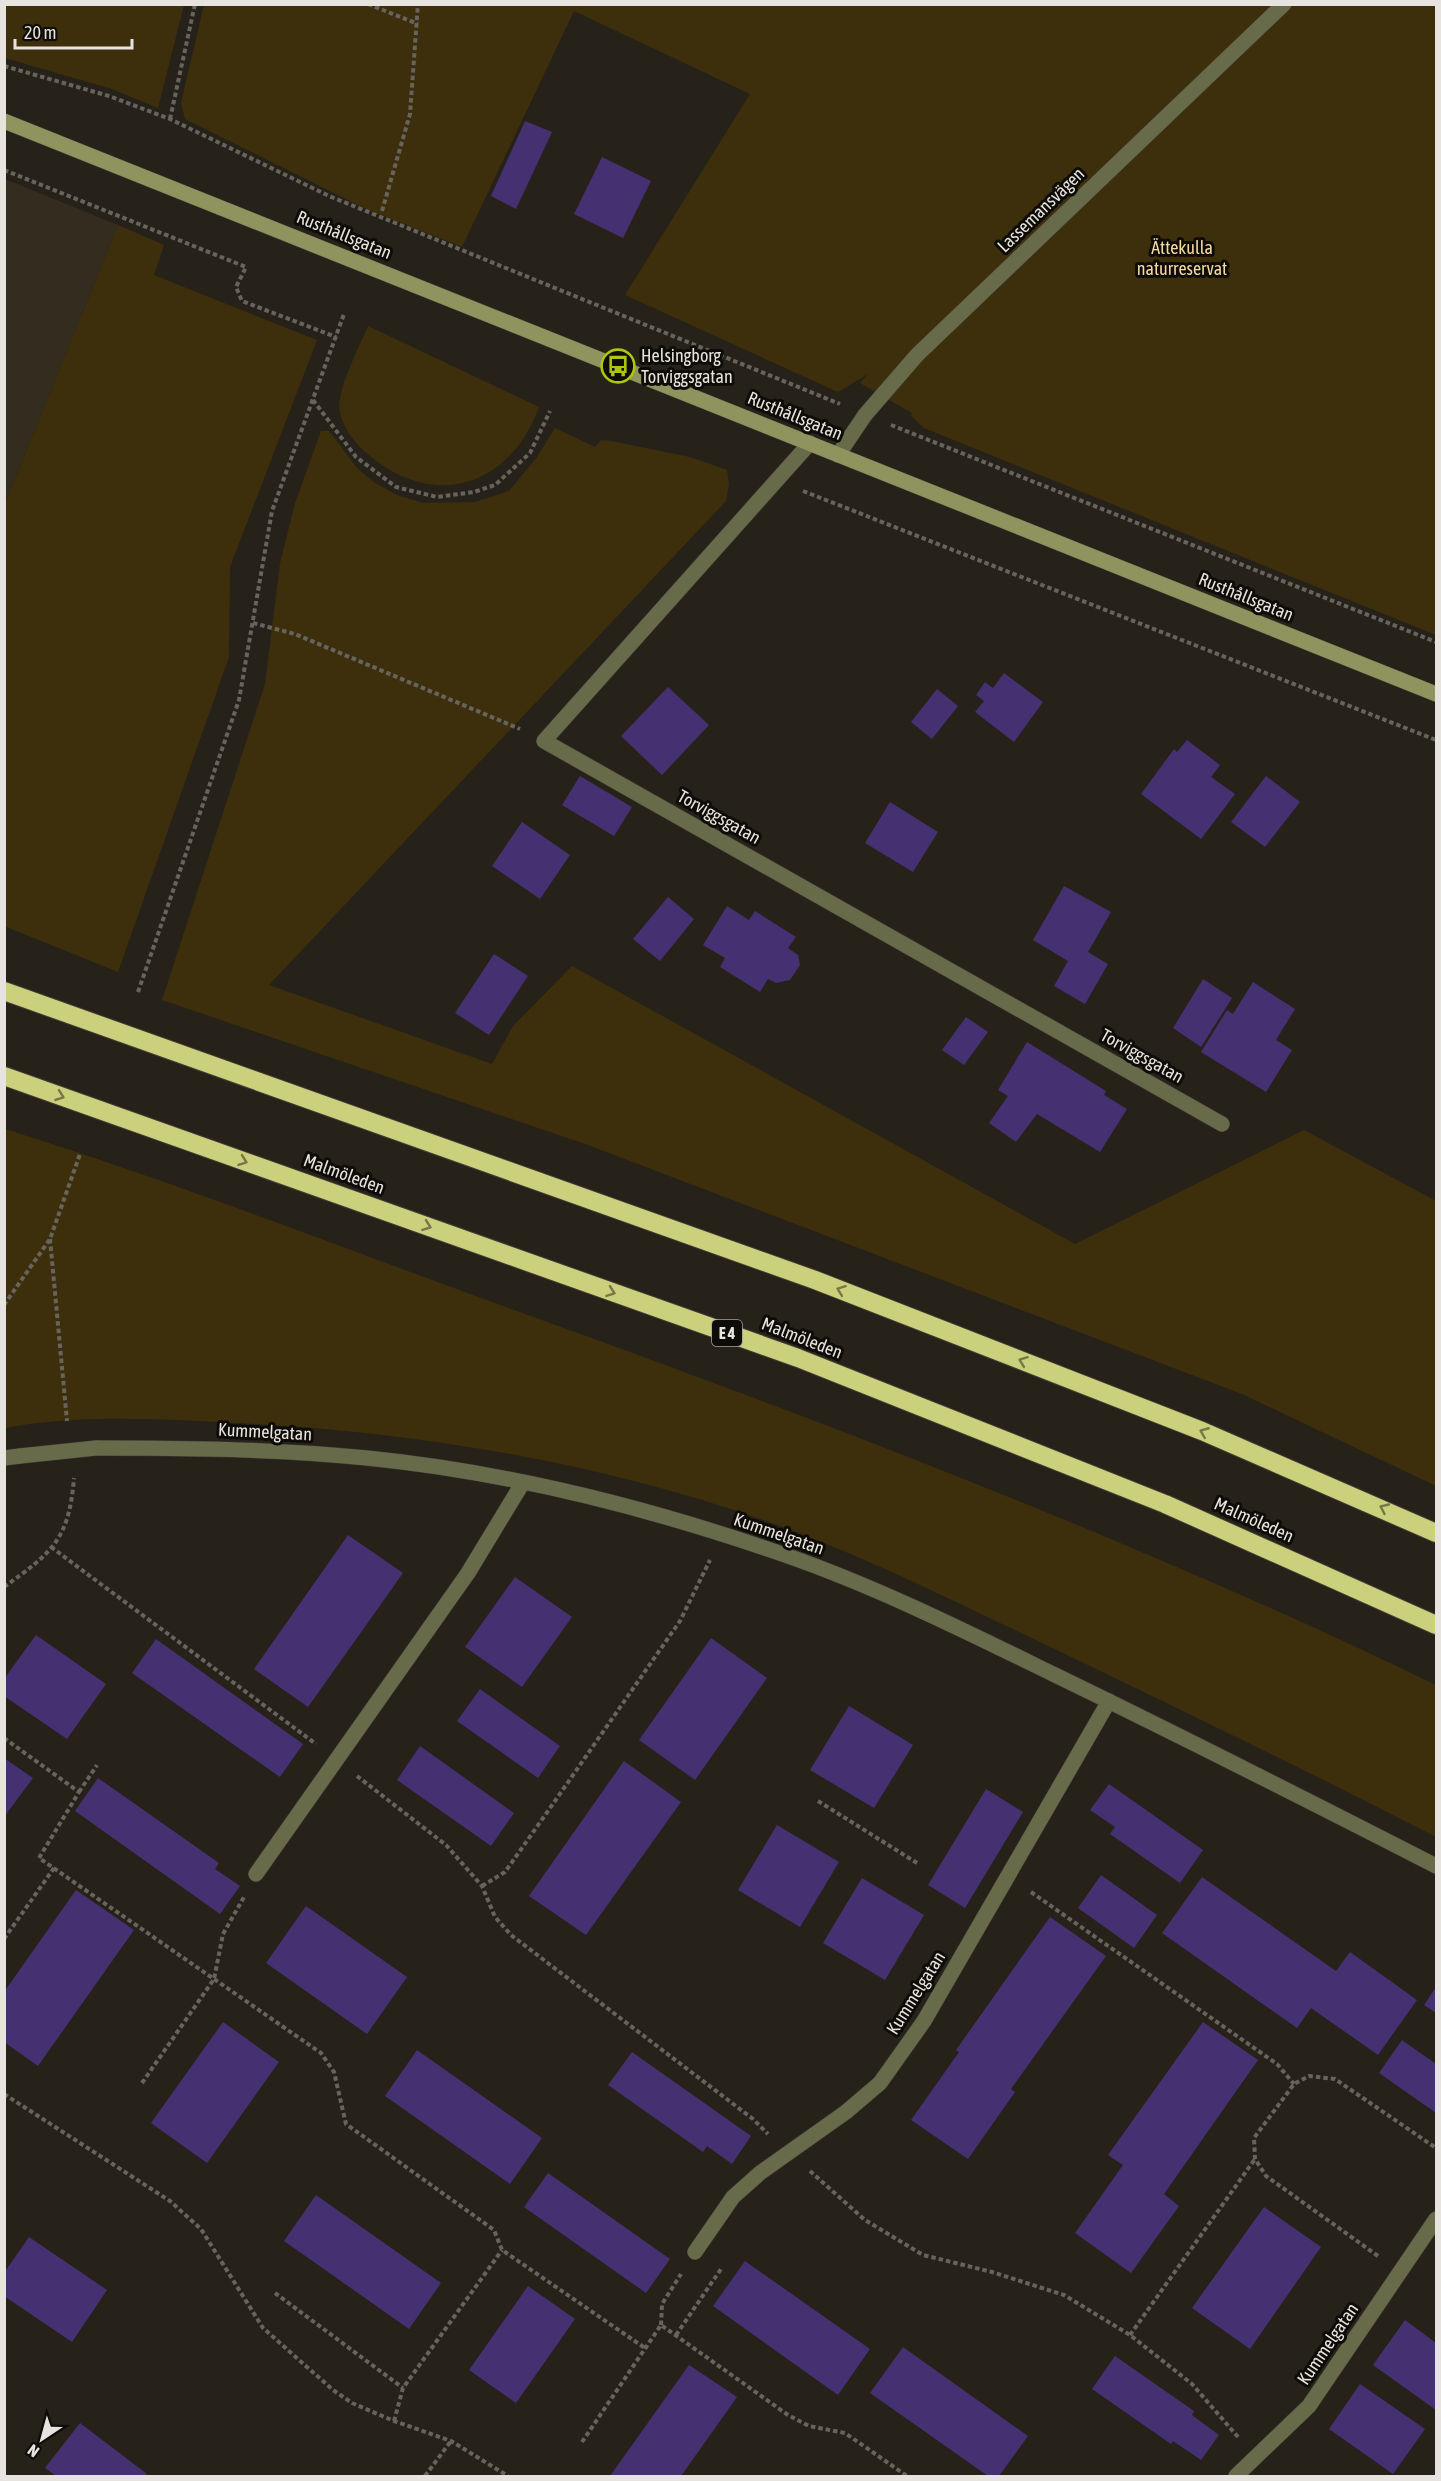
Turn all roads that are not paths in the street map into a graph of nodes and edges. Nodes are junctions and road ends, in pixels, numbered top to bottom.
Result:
1 (1284, 4) edge
2 (4, 121) edge
3 (810, 443) junction
4 (838, 455) junction
5 (1437, 694) edge
6 (4, 991) edge
7 (4, 1076) edge
8 (1222, 1124) dead end
9 (4, 1458) edge
10 (522, 1484) junction
11 (1437, 1533) edge
12 (1437, 1625) edge
13 (1109, 1701) junction
14 (1437, 1866) edge
15 (256, 1874) road end
16 (1437, 2219) edge
17 (695, 2252) road end
18 (1236, 2476) edge

1 - 4 street, Lassemansvägen
2 - 3 main road, Rusthållsgatan
3 - 4 main road, Rusthållsgatan
3 - 8 street, Torviggsgatan
4 - 5 main road, Rusthållsgatan
11 -> 6 highway
7 -> 12 highway, Malmöleden / E 4
9 - 10 street, Kummelgatan, bridge
10 - 13 street, Kummelgatan
10 - 15 street
13 - 14 street, Kummelgatan
13 - 17 street, Kummelgatan
16 - 18 street, Kummelgatan

